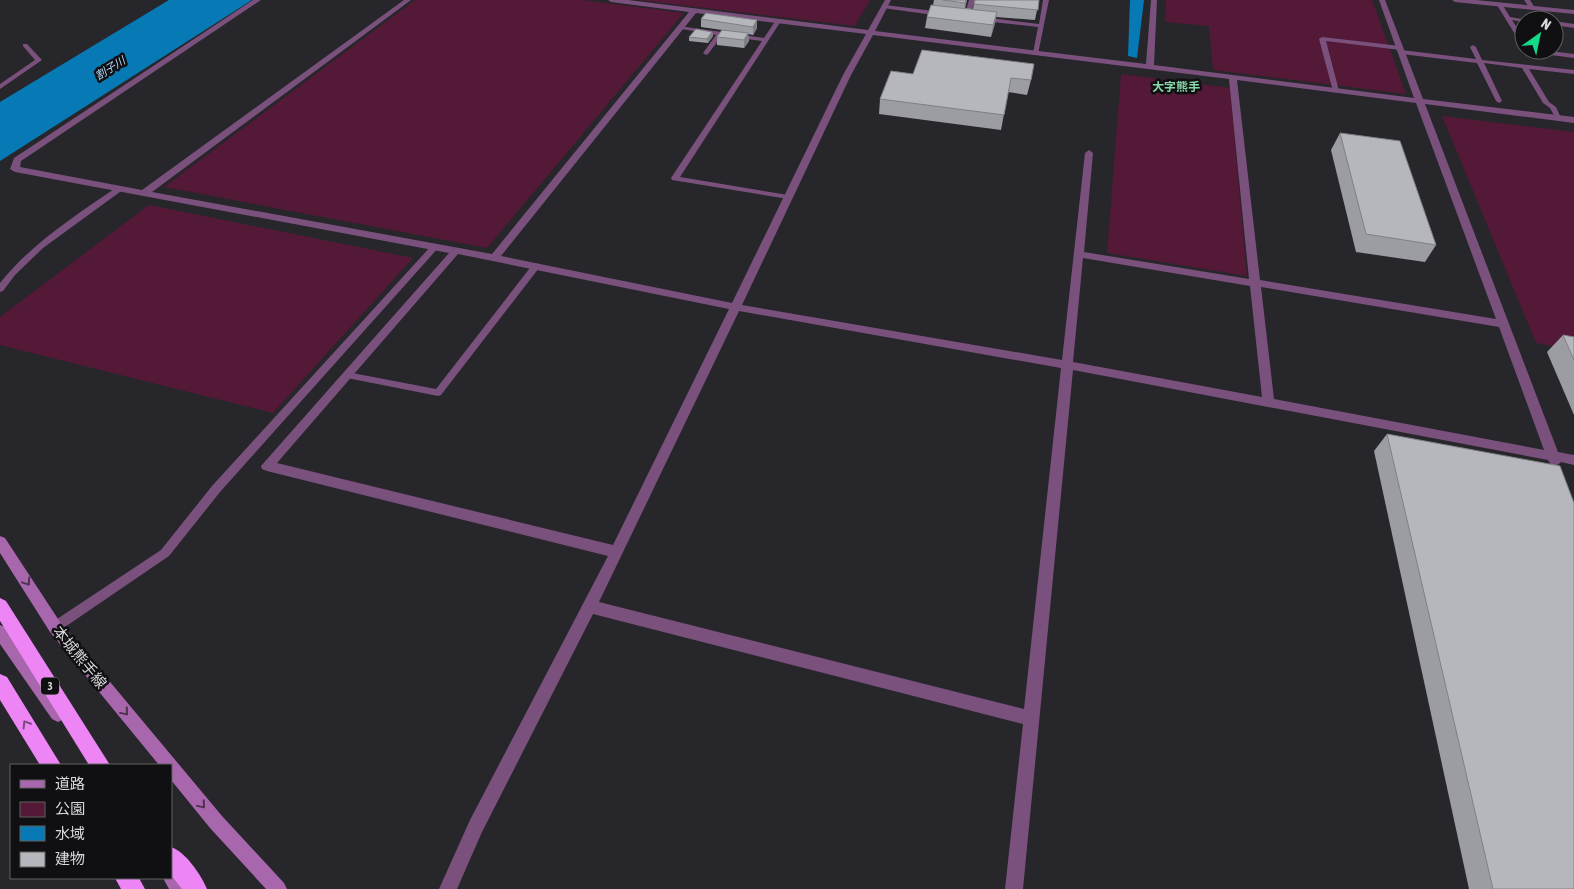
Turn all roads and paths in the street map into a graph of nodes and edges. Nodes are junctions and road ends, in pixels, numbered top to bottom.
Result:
1 (258, 0) edge
2 (408, 0) edge
3 (611, 0) edge
4 (972, 0) edge
5 (1046, 0) edge
6 (1154, 0) edge
7 (1382, 0) edge
8 (1456, 0) edge
9 (1527, 0) edge
10 (887, 4) edge
11 (1500, 5) junction
12 (1532, 8) junction
13 (694, 10) junction
14 (1574, 12) edge
15 (948, 15) edge
16 (958, 16) edge
17 (967, 17) junction
18 (1508, 18) junction
19 (1514, 19) edge
20 (778, 21) junction
21 (1041, 26) junction
22 (679, 28) junction
23 (1514, 28) edge
24 (871, 32) junction
25 (720, 34) junction
26 (766, 40) junction
27 (24, 45) dead end
28 (1472, 47) dead end
29 (1401, 50) junction
30 (706, 53) dead end
31 (1036, 53) junction
32 (1479, 61) junction
33 (1524, 66) junction
34 (1150, 67) junction
35 (1574, 72) edge
36 (1233, 78) junction
37 (0, 87) edge
38 (1336, 91) junction
39 (1420, 101) junction
40 (1499, 101) dead end
41 (1558, 118) junction
42 (1574, 120) edge
43 (1089, 153) dead end
44 (120, 189) junction
45 (144, 193) junction
46 (788, 197) junction
47 (435, 247) junction
48 (456, 251) junction
49 (1079, 254) junction
50 (494, 258) junction
51 (536, 266) junction
52 (1255, 283) junction
53 (0, 289) edge
54 (735, 307) junction
55 (1504, 324) junction
56 (1067, 365) junction
57 (347, 375) junction
58 (1268, 402) junction
59 (1553, 456) junction
60 (1574, 460) edge
61 (1560, 475) edge
62 (0, 542) edge
63 (617, 552) junction
64 (0, 602) edge
65 (0, 606) edge
66 (588, 606) junction
67 (55, 627) junction
68 (6, 629) edge
69 (0, 683) edge
70 (1031, 718) junction
71 (51, 764) edge
72 (93, 764) edge
73 (99, 764) edge
74 (168, 764) edge
75 (172, 768) edge
76 (172, 859) edge
77 (172, 877) edge
78 (180, 889) edge
79 (196, 889) edge
80 (278, 889) edge
81 (448, 889) edge
82 (1014, 889) edge

1 - 44 street
2 - 45 street
3 - 13 street
4 - 17 lane
5 - 21 lane
6 - 34 street
7 - 29 street
8 - 11 street
9 - 12 lane
10 - 15 lane
10 - 24 street
11 - 12 street
11 - 18 lane
12 - 14 street
13 - 20 street
13 - 22 street
16 - 17 lane
17 - 21 lane
18 - 19 lane
18 - 23 lane
20 - 24 street
20 - 26 lane
21 - 31 lane
22 - 25 lane
22 - 50 street
24 - 31 street
24 - 46 street
25 - 26 lane
25 - 30 lane
26 - 46 lane
27 - 37 lane
28 - 32 lane
29 - 32 lane
29 - 38 lane
29 - 39 street
31 - 34 street
32 - 33 lane
32 - 40 lane
33 - 35 lane
33 - 41 lane
34 - 36 street
36 - 38 street
36 - 52 street
38 - 39 street
39 - 41 street
39 - 55 street
41 - 42 street
43 - 49 street
44 - 45 street
44 - 53 lane
45 - 47 street
46 - 54 street
47 - 48 street
47 - 67 lane
48 - 50 street
48 - 57 street
49 - 52 street
49 - 56 street
50 - 51 street
51 - 54 street
51 - 57 lane
52 - 55 street
52 - 58 street
54 - 56 street
54 - 63 street
55 - 59 street
56 - 58 street
56 - 70 street
57 - 63 street
58 - 59 street
59 - 60 street
59 - 61 street
62 -> 67 main road, 本城熊手線
63 - 66 street
64 - 68 highway
65 - 68 highway, 3
66 - 70 street
66 - 81 street
67 -> 74 main road, 本城熊手線
68 - 72 main road
68 - 73 highway, 3
71 -> 69 highway
70 - 82 street
75 -> 80 main road, 本城熊手線
76 - 79 highway
77 - 78 main road

